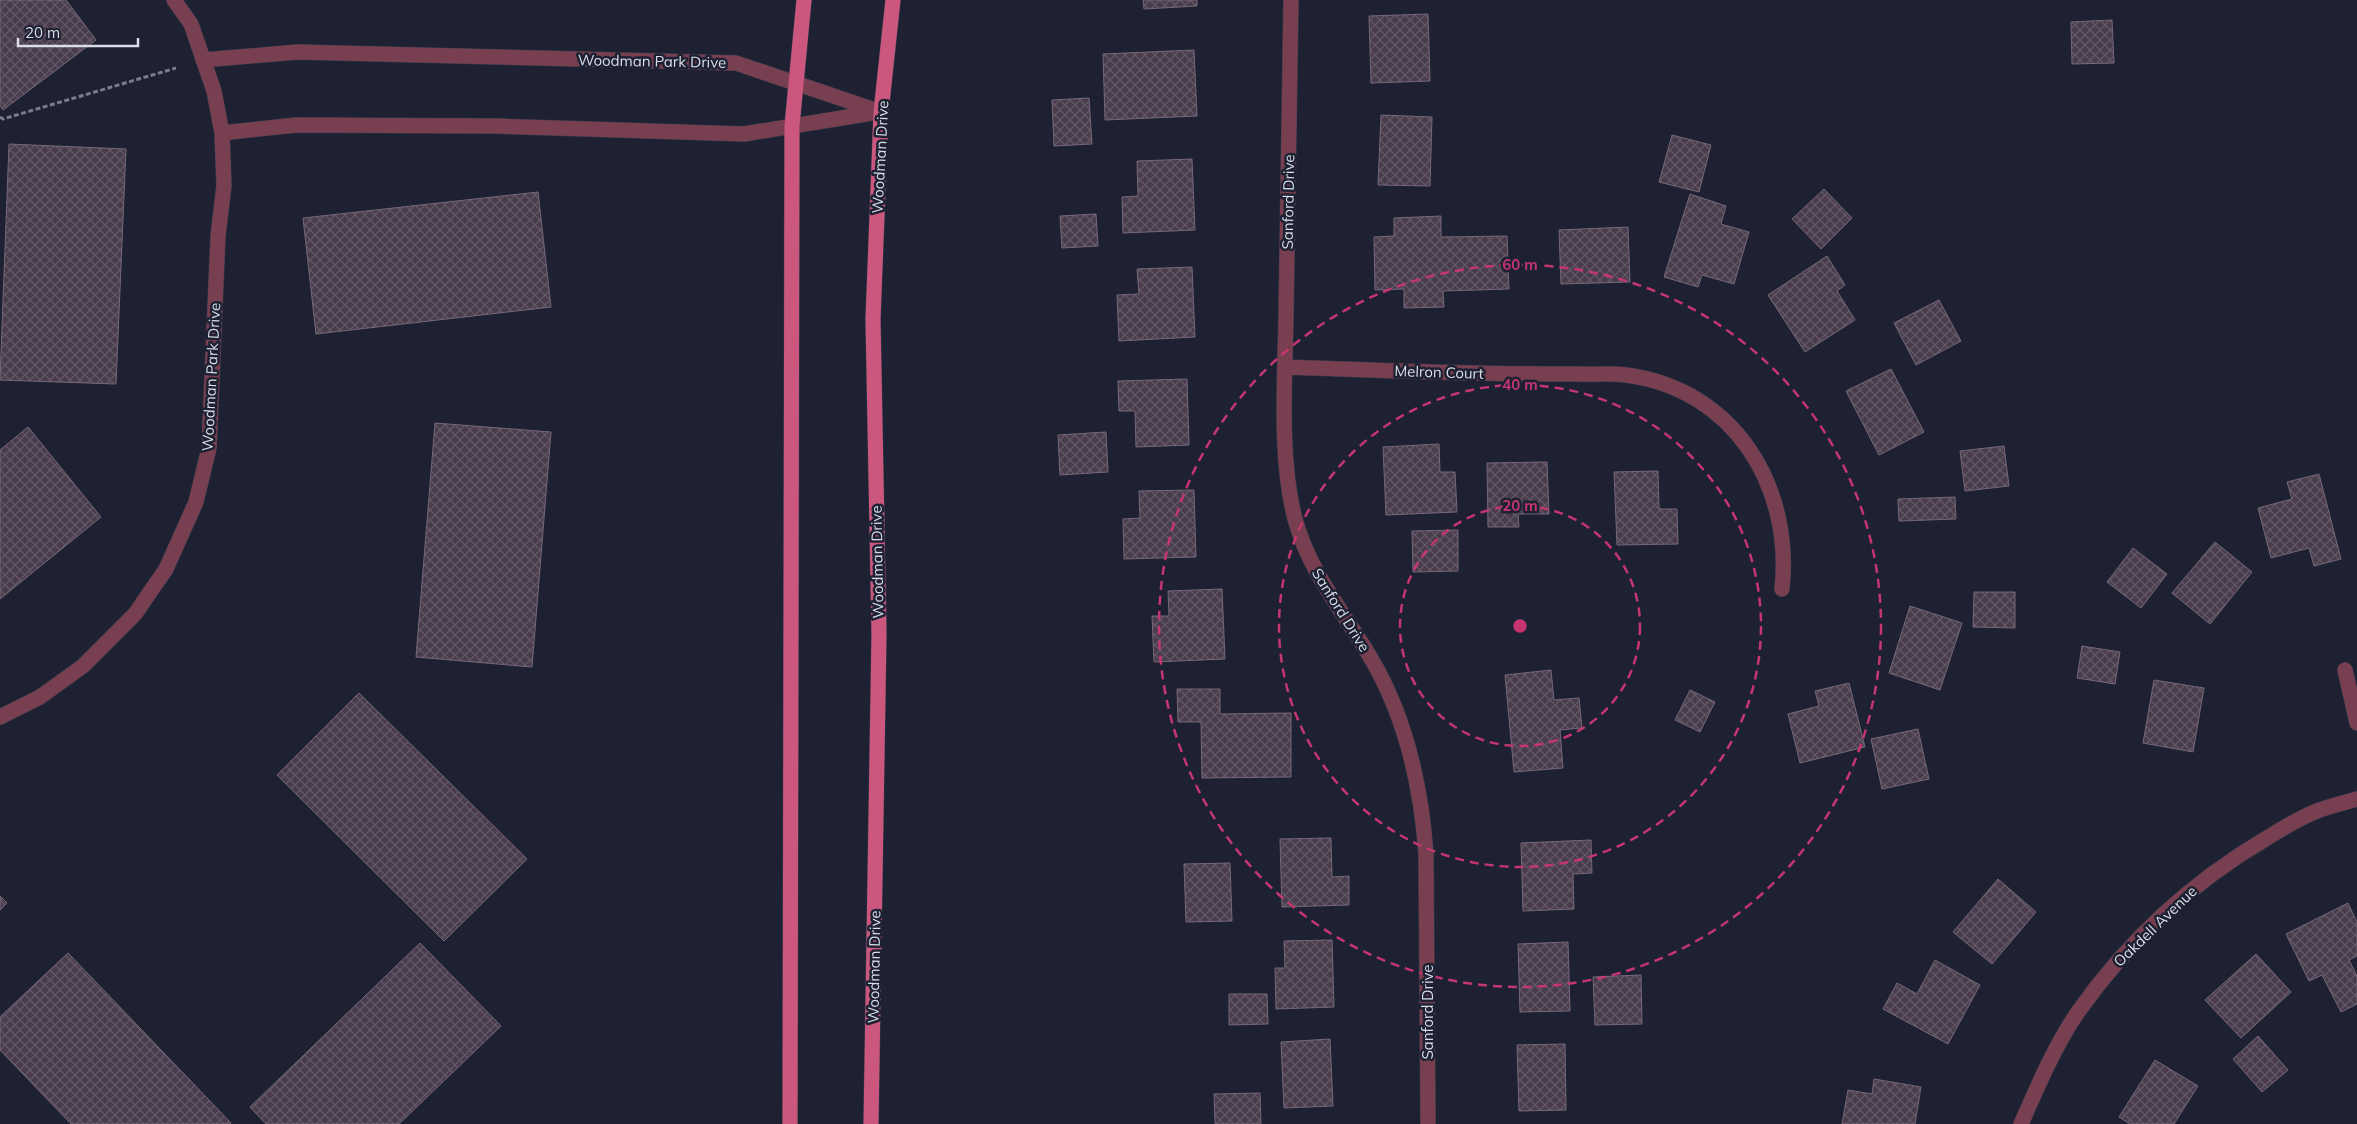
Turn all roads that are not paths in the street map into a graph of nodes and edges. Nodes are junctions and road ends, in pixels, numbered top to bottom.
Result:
1 (174, 0) edge
2 (804, 0) edge
3 (893, 0) edge
4 (1291, 0) edge
5 (203, 60) junction
6 (797, 83) junction
7 (881, 112) junction
8 (792, 126) junction
9 (222, 133) junction
10 (1286, 367) junction
11 (1782, 589) dead end
12 (2345, 670) dead end
13 (0, 717) edge
14 (2357, 723) edge
15 (2357, 799) edge
16 (790, 1124) edge
17 (871, 1124) edge
18 (1428, 1124) edge
19 (2022, 1124) edge

1 - 5 street, Woodman Park Drive
2 - 6 main road
3 - 7 main road, Woodman Drive
4 - 10 street, Sanford Drive
5 - 6 street, Woodman Park Drive
5 - 9 street, Woodman Park Drive
6 - 7 street, Woodman Park Drive
6 - 8 main road
7 - 8 street
7 - 17 main road, Woodman Drive
8 - 9 street
8 - 16 main road
9 - 13 street, Woodman Park Drive
10 - 11 street, Melron Court
10 - 18 street, Sanford Drive
12 - 14 street
15 - 19 street, Oakdell Avenue

